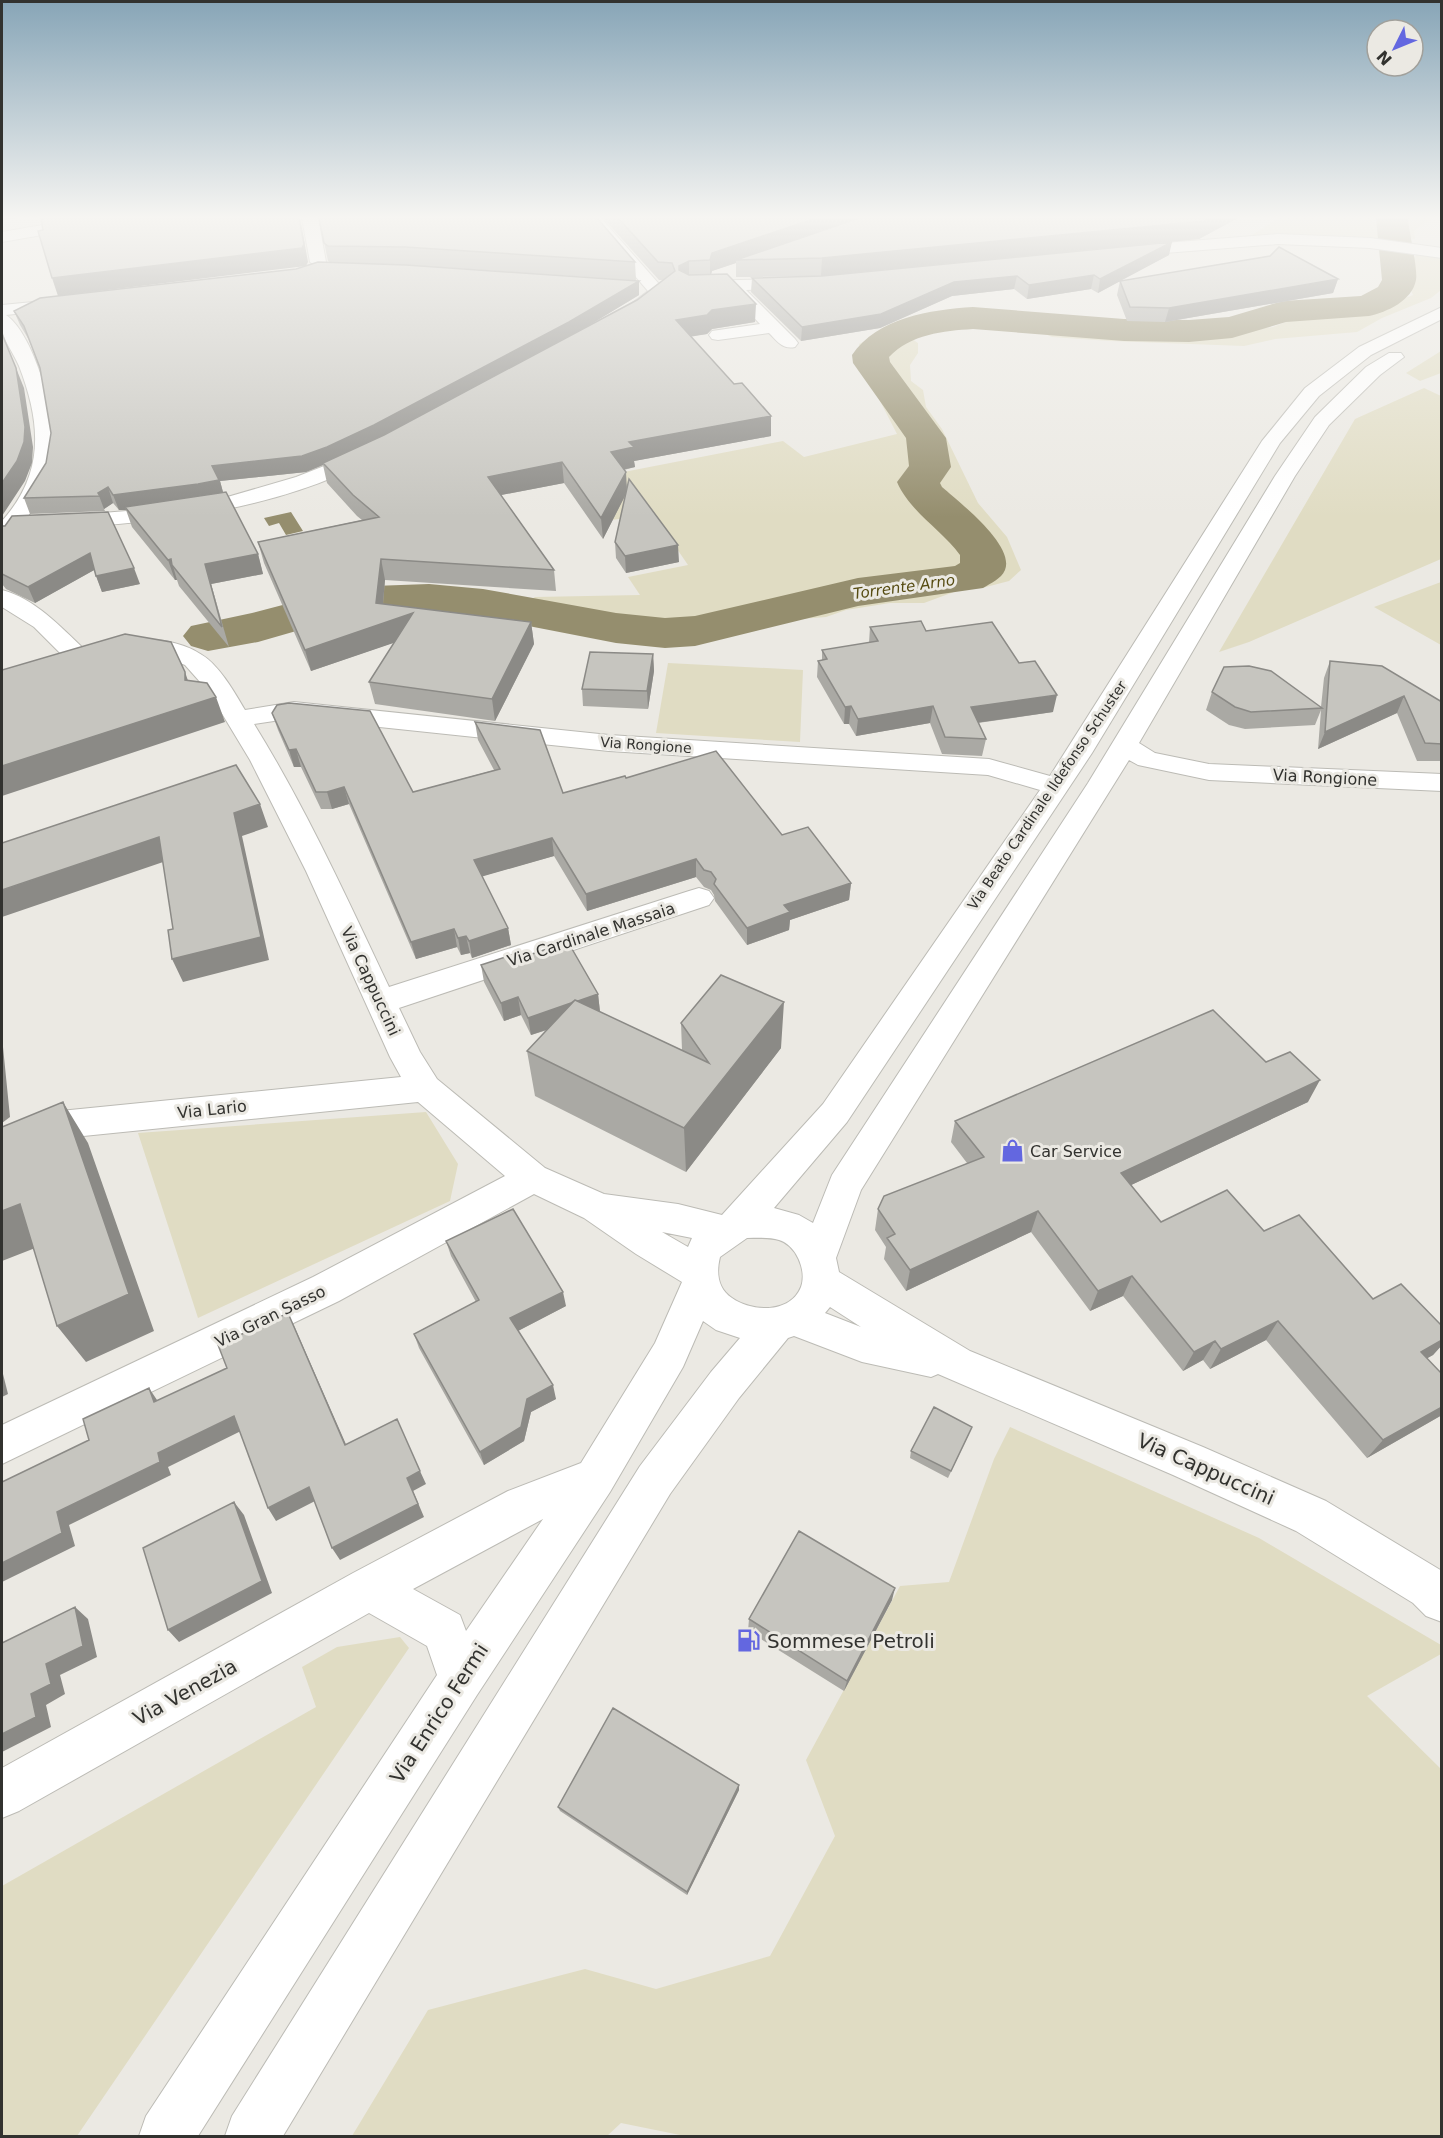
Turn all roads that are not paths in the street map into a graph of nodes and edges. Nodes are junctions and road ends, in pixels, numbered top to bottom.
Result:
1 (620, 318) edge
2 (764, 318) edge
3 (1431, 318) edge
4 (2, 319) edge
5 (610, 323) edge
6 (773, 327) junction
7 (1442, 329) edge
8 (718, 335) dead end
9 (789, 343) dead end
10 (385, 446) edge
11 (6, 529) edge
12 (2, 597) edge
13 (237, 719) junction
14 (1124, 745) junction
15 (1209, 772) junction
16 (1102, 783) junction
17 (1442, 783) edge
18 (1055, 786) junction
19 (699, 898) dead end
20 (381, 1002) junction
21 (425, 1088) junction
22 (2, 1143) edge
23 (533, 1178) junction
24 (597, 1207) junction
25 (734, 1227) junction
26 (820, 1269) junction
27 (699, 1278) junction
28 (785, 1322) junction
29 (956, 1364) junction
30 (2, 1445) edge
31 (595, 1478) junction
32 (1437, 1586) edge
33 (369, 1589) junction
34 (461, 1679) junction
35 (2, 1794) edge
36 (166, 2136) edge
37 (252, 2136) edge

1 - 5 street
2 - 6 street
3 - 18 street, Via Beato Cardinale Ildefonso Schuster
4 - 11 street
6 - 8 street
6 - 9 street
7 - 14 street, Via Beato Cardinale Ildefonso Schuster
10 - 11 street
12 - 13 street, Via Cappuccini
13 - 18 street, Via Rongione
13 - 20 street, Via Cappuccini
14 - 15 street, Via Rongione
14 - 16 street, Via Beato Cardinale Ildefonso Schuster
15 - 16 street, Via Rongione
15 - 17 street, Via Rongione
16 - 26 street, Via Beato Cardinale Ildefonso Schuster
18 - 25 street, Via Beato Cardinale Ildefonso Schuster
19 - 20 street, Via Cardinale Massaia
20 - 21 street, Via Cappuccini
21 - 22 street, Via Lario
21 - 23 street, Via Cappuccini
23 - 24 street, Via Cappuccini
23 - 30 street, Via Gran Sasso
24 - 25 street, Via Cappuccini
24 - 27 street, Via Cappuccini
25 - 26 street
25 - 27 street
26 - 28 street
26 - 29 street, Via Cappuccini
27 - 28 street
27 - 31 street, Via Enrico Fermi
28 - 29 street, Via Cappuccini
28 - 37 street
29 - 32 street, Via Cappuccini
31 - 33 street, Via Venezia
31 - 34 street, Via Enrico Fermi
33 - 34 street
33 - 35 street, Via Venezia
34 - 36 street, Via Enrico Fermi

